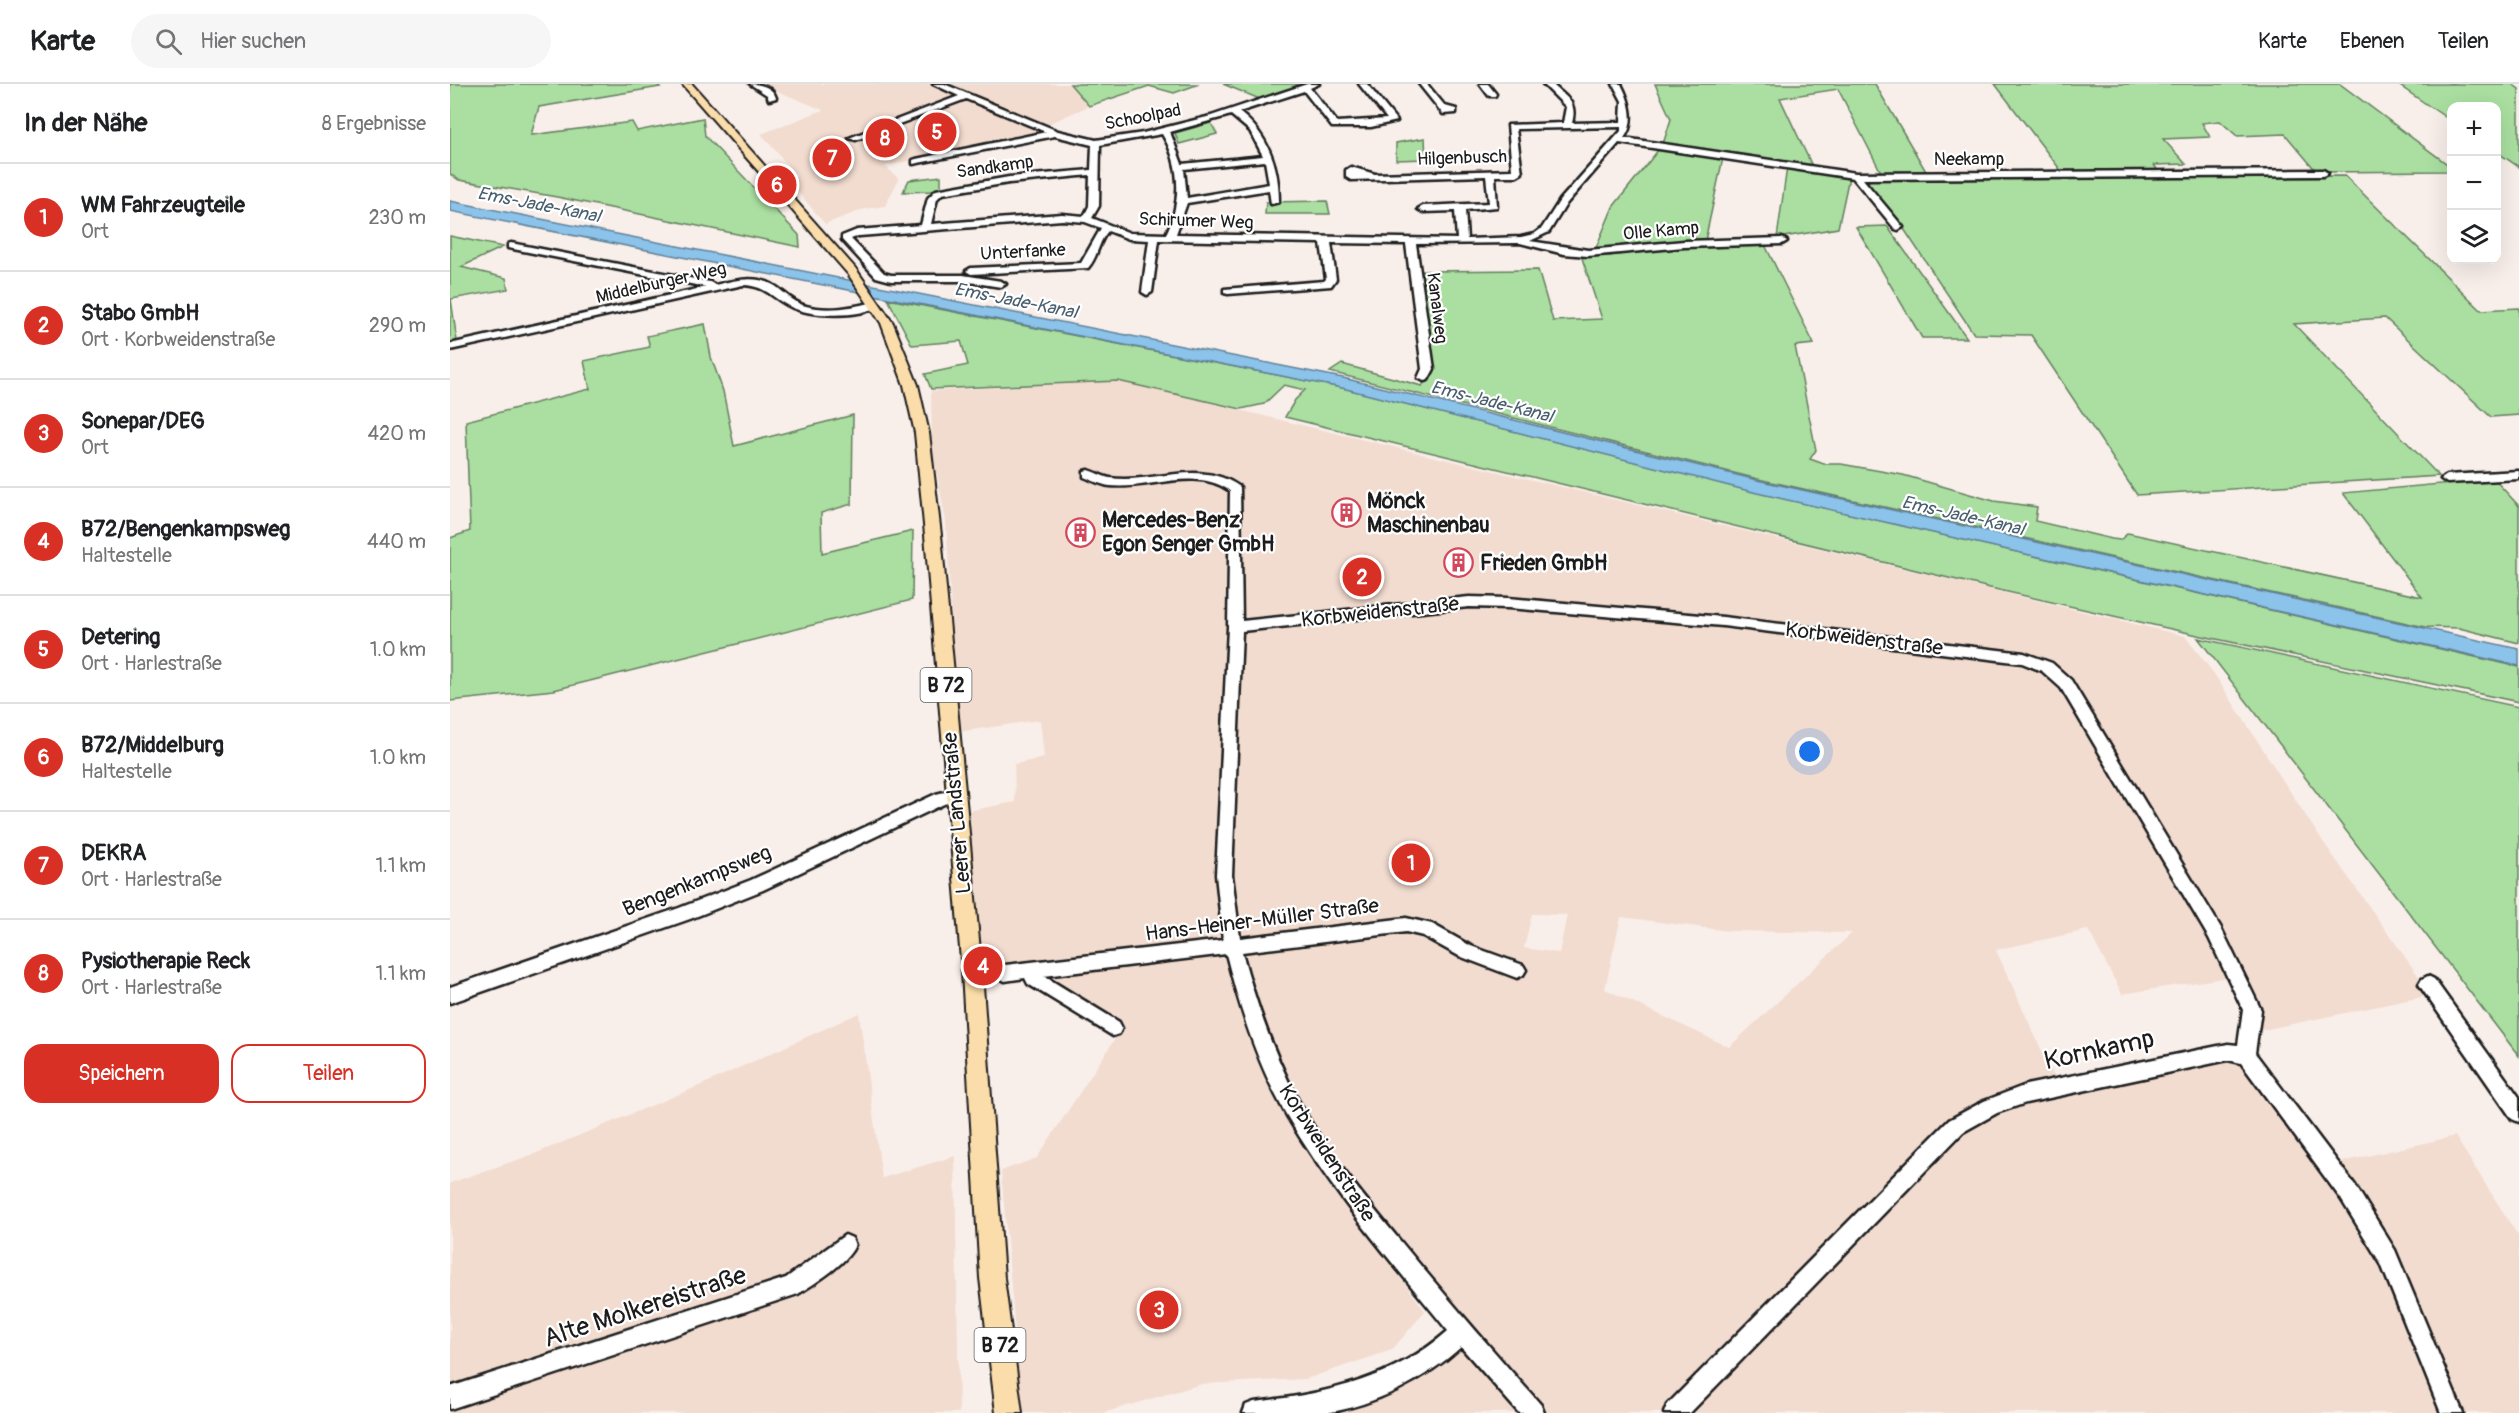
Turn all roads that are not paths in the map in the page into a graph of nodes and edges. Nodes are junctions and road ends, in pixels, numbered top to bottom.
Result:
1 (687, 84) edge
2 (695, 84) edge
3 (754, 84) edge
4 (937, 84) edge
5 (1315, 84) edge
6 (1363, 84) edge
7 (1423, 84) edge
8 (1484, 84) edge
9 (1547, 84) edge
10 (1617, 84) edge
11 (1305, 87) junction
12 (1492, 94) dead end
13 (966, 96) junction
14 (772, 98) dead end
15 (706, 102) junction
16 (1441, 107) dead end
17 (1233, 112) junction
18 (1627, 124) junction
19 (1567, 125) junction
20 (1166, 131) junction
21 (1055, 133) junction
22 (853, 138) dead end
23 (1619, 140) junction
24 (1096, 143) junction
25 (1268, 158) junction
26 (916, 162) dead end
27 (1178, 167) junction
28 (1095, 172) junction
29 (2323, 173) dead end
30 (1490, 174) junction
31 (1856, 176) junction
32 (1377, 177) dead end
33 (1275, 186) junction
34 (1183, 201) junction
35 (1274, 202) dead end
36 (1460, 208) junction
37 (1423, 209) dead end
38 (1087, 219) junction
39 (925, 227) junction
40 (1898, 227) dead end
41 (1106, 228) junction
42 (1546, 230) junction
43 (1154, 237) junction
44 (1169, 238) junction
45 (1326, 240) junction
46 (1782, 241) dead end
47 (1411, 242) junction
48 (1462, 242) junction
49 (1498, 243) junction
50 (1545, 243) junction
51 (511, 246) dead end
52 (953, 272) dead end
53 (1001, 284) dead end
54 (711, 288) junction
55 (1228, 291) dead end
56 (1147, 292) dead end
57 (874, 304) junction
58 (450, 347) edge
59 (1424, 378) dead end
60 (1089, 474) dead end
61 (2519, 475) edge
62 (2447, 479) dead end
63 (1235, 627) junction
64 (956, 795) junction
65 (1232, 946) junction
66 (1035, 969) junction
67 (1517, 970) dead end
68 (1005, 973) dead end
69 (2428, 984) dead end
70 (450, 995) edge
71 (1113, 1028) dead end
72 (2246, 1055) junction
73 (2519, 1113) edge
74 (844, 1245) dead end
75 (1462, 1332) junction
76 (450, 1398) edge
77 (1009, 1413) edge
78 (1254, 1413) edge
79 (1533, 1413) edge
80 (1675, 1413) edge
81 (2452, 1413) edge

1 - 15 main road, Leerer Landstraße / B 72
2 - 15 main road, Leerer Landstraße / B 72
3 - 14 street
4 - 13 street, Schoolpad
5 - 11 street, Schoolpad
6 - 11 street
7 - 16 street
8 - 12 street
9 - 19 street
10 - 18 street
11 - 17 street, Schoolpad
13 - 21 street, Schoolpad
13 - 22 street
15 - 57 main road, Leerer Landstraße / B 72
17 - 20 street, Schoolpad
17 - 25 street
18 - 19 street, Hilgenbusch
18 - 23 street
19 - 30 street, Hilgenbusch
20 - 24 street, Schoolpad
20 - 27 street
21 - 24 street, Schoolpad
21 - 26 street
23 - 31 street, Neekamp
23 - 42 street
24 - 28 street
25 - 27 street
25 - 33 street
27 - 34 street
28 - 38 street
28 - 39 street, Sandkamp
29 - 31 street, Neekamp
30 - 32 street, Hilgenbusch
30 - 36 street
31 - 40 street
33 - 34 street
33 - 35 street
34 - 44 street
36 - 37 street
36 - 48 street
38 - 39 street, Schirumer Weg
38 - 41 street, Schirumer Weg
39 - 53 street, Schirumer Weg
41 - 43 street, Schirumer Weg
41 - 52 street, Unterfanke
42 - 49 street, Schirumer Weg
42 - 50 street
43 - 44 street, Schirumer Weg
43 - 56 street
44 - 45 street, Schirumer Weg
45 - 47 street, Schirumer Weg
45 - 55 street
46 - 50 street, Olle Kamp
47 - 48 street, Schirumer Weg
47 - 59 street, Kanalweg
48 - 49 street, Schirumer Weg
49 - 50 street, Olle Kamp
51 - 54 street
54 - 57 street, Middelburger Weg
54 - 58 street, Middelburger Weg
57 - 64 main road, Leerer Landstraße / B 72
60 - 63 street, Korbweidenstraße
61 - 62 street
63 - 65 street, Korbweidenstraße
63 - 72 street, Korbweidenstraße
64 - 70 street, Bengenkampsweg
64 - 77 main road, Leerer Landstraße / B 72
65 - 66 street, Hans-Heiner-Müller Straße
65 - 67 street, Hans-Heiner-Müller Straße
65 - 75 street, Korbweidenstraße
66 - 68 street, Hans-Heiner-Müller Straße
66 - 71 street
69 - 73 street
72 - 80 street, Kornkamp
72 - 81 street
74 - 76 street, Alte Molkereistraße
75 - 78 street
75 - 79 street, Korbweidenstraße

